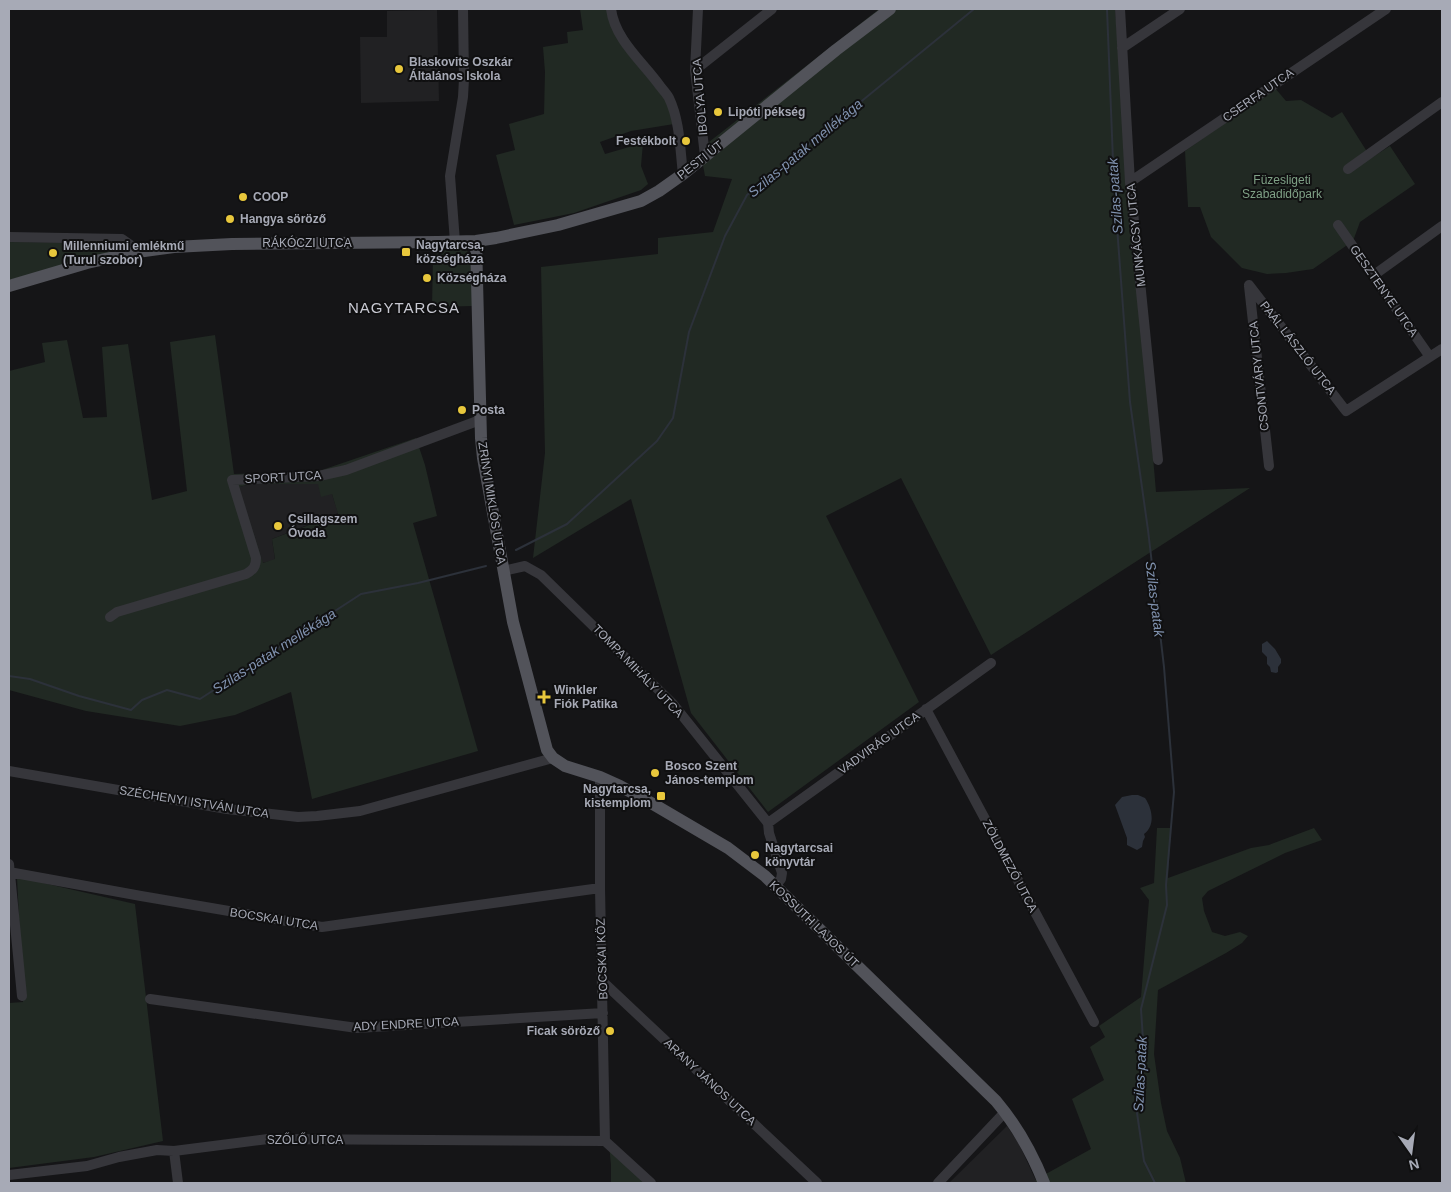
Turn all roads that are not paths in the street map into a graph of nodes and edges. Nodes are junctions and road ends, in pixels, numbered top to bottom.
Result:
1 (462, 9) edge
2 (611, 9) edge
3 (698, 9) edge
4 (772, 9) edge
5 (890, 9) edge
6 (1120, 9) edge
7 (1180, 9) edge
8 (1386, 9) edge
9 (1122, 48) junction
10 (695, 70) junction
11 (1442, 102) edge
12 (705, 156) junction
13 (1348, 169) dead end
14 (683, 174) junction
15 (1130, 182) junction
16 (1338, 225) dead end
17 (1442, 226) edge
18 (9, 237) edge
19 (476, 241) junction
20 (455, 242) junction
21 (137, 252) junction
22 (1374, 275) junction
23 (1249, 285) joint
24 (9, 286) edge
25 (1442, 349) edge
26 (1430, 357) junction
27 (480, 420) junction
28 (1158, 460) dead end
29 (1269, 466) dead end
30 (502, 568) junction
31 (110, 617) dead end
32 (991, 664) dead end
33 (926, 709) junction
34 (553, 758) junction
35 (9, 771) edge
36 (600, 777) junction
37 (768, 823) junction
38 (9, 869) edge
39 (775, 886) junction
40 (600, 888) junction
41 (13, 952) edge
42 (602, 981) junction
43 (22, 996) dead end
44 (150, 999) dead end
45 (603, 1013) junction
46 (1094, 1022) dead end
47 (1005, 1112) junction
48 (605, 1141) junction
49 (174, 1151) junction
50 (9, 1175) edge
51 (178, 1183) edge
52 (651, 1183) edge
53 (817, 1183) edge
54 (938, 1183) edge
55 (1044, 1183) edge

1 - 20 street
2 - 14 street
3 - 10 street, IBOLYA UTCA
4 - 10 street
5 - 12 main road, PESTI ÚT
6 - 9 street, MUNKÁCSY UTCA
7 - 9 street
8 - 15 street, CSERFA UTCA
9 - 15 street, MUNKÁCSY UTCA
10 - 12 street, IBOLYA UTCA
11 - 13 street
12 - 14 main road, PESTI ÚT
14 - 19 main road, PESTI ÚT
15 - 28 street, MUNKÁCSY UTCA
16 - 22 street, GESZTENYE UTCA
17 - 22 street
18 - 21 street
19 - 20 main road, RÁKÓCZI UTCA
19 - 27 main road, ZRÍNYI MIKLÓS UTCA
20 - 21 main road, RÁKÓCZI UTCA
21 - 24 main road, RÁKÓCZI UTCA
22 - 26 street, GESZTENYE UTCA
23 - 26 street, PAÁL LÁSZLÓ UTCA
23 - 29 street, CSONTVÁRY UTCA
25 - 26 street
27 - 30 main road, ZRÍNYI MIKLÓS UTCA
27 - 31 street, SPORT UTCA
30 - 34 main road, ZRÍNYI MIKLÓS UTCA
30 - 37 street, TOMPA MIHÁLY UTCA
32 - 33 street, VADVIRÁG UTCA
33 - 37 street, VADVIRÁG UTCA
33 - 46 street, ZÖLDMEZŐ UTCA
34 - 35 street, SZÉCHENYI ISTVÁN UTCA
34 - 36 main road, KOSSUTH LAJOS ÚT
36 - 39 main road, KOSSUTH LAJOS ÚT
36 - 40 street, BOCSKAI KÖZ
37 - 39 street, TOMPA MIHÁLY UTCA
38 - 40 street, BOCSKAI UTCA
38 - 41 street
39 - 47 main road, KOSSUTH LAJOS ÚT
40 - 42 street, BOCSKAI KÖZ
41 - 43 street
42 - 45 street, BOCSKAI KÖZ
42 - 53 street, ARANY JÁNOS UTCA
44 - 45 street, ADY ENDRE UTCA
45 - 48 street, BOCSKAI KÖZ
47 - 54 street
47 - 55 main road, KOSSUTH LAJOS ÚT
48 - 49 street, SZŐLŐ UTCA
48 - 52 street
49 - 50 street, SZŐLŐ UTCA
49 - 51 street

